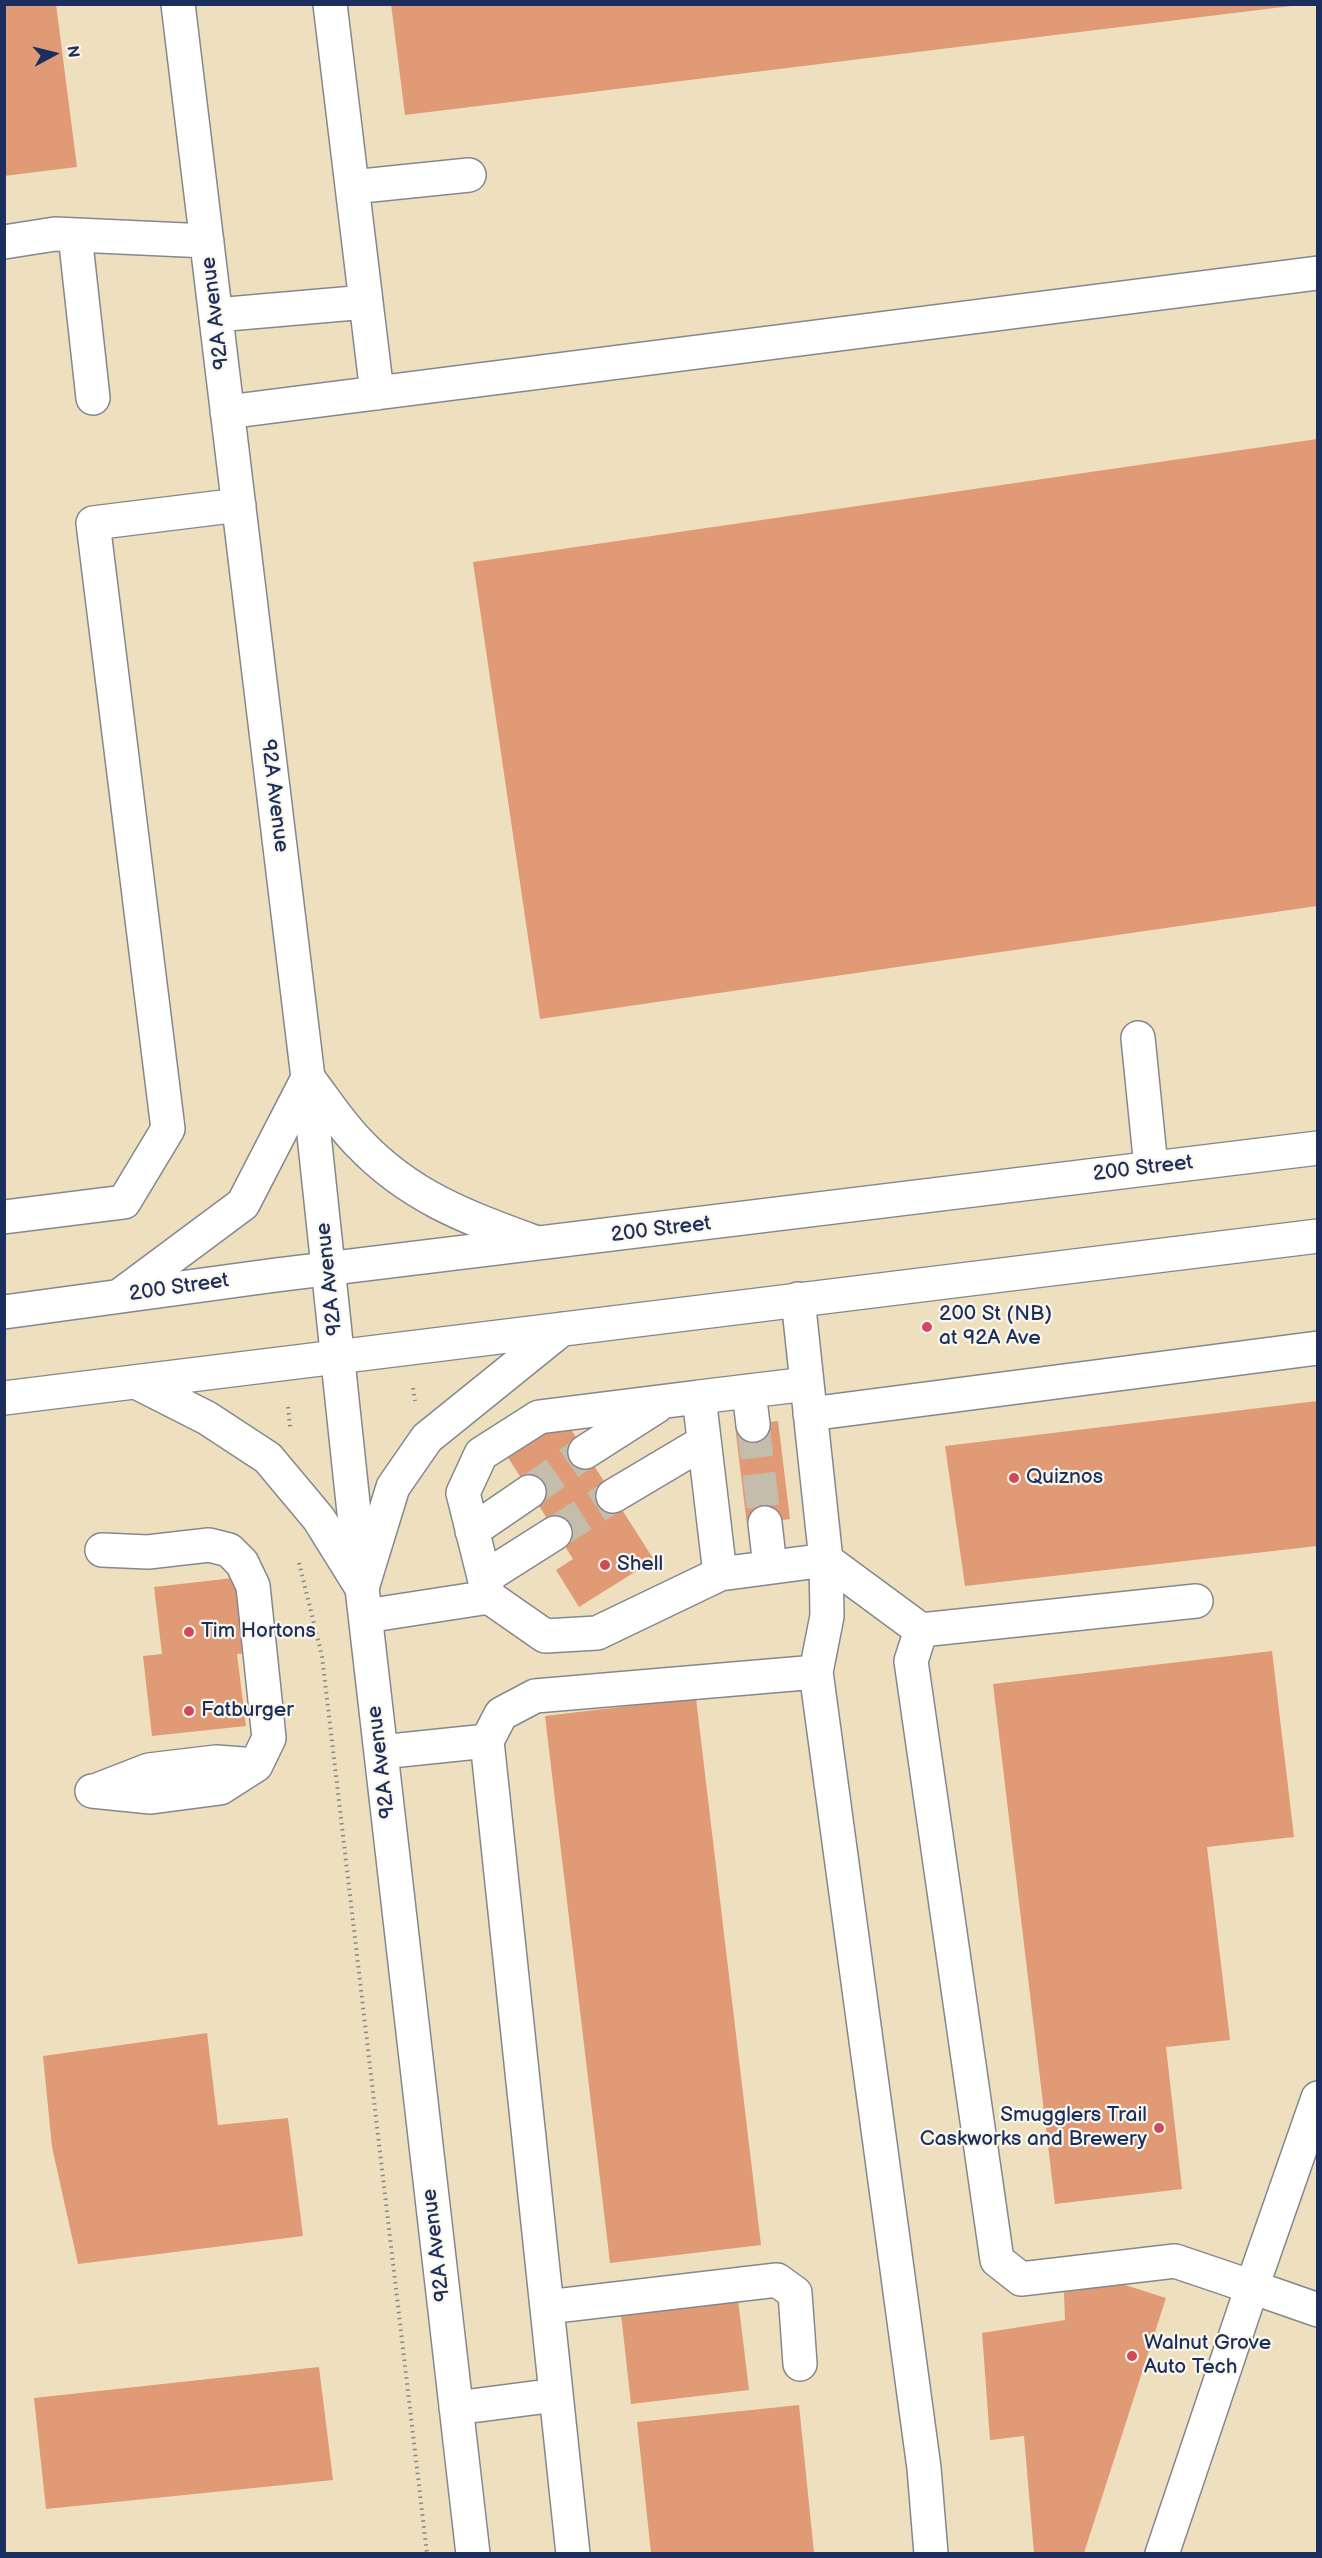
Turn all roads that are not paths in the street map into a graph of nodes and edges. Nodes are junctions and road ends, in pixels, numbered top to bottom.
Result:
1 (178, 4) edge
2 (330, 4) edge
3 (469, 176) dead end
4 (351, 187) junction
5 (75, 235) junction
6 (207, 241) junction
7 (4, 242) edge
8 (1317, 273) edge
9 (366, 302) junction
10 (216, 315) junction
11 (377, 393) junction
12 (93, 398) dead end
13 (227, 412) junction
14 (239, 506) junction
15 (1138, 1038) dead end
16 (308, 1078) junction
17 (1317, 1148) edge
18 (1151, 1167) junction
19 (4, 1217) edge
20 (1317, 1236) edge
21 (542, 1244) junction
22 (329, 1270) junction
23 (118, 1296) junction
24 (798, 1299) junction
25 (4, 1312) edge
26 (562, 1329) junction
27 (1317, 1348) edge
28 (338, 1357) junction
29 (135, 1382) junction
30 (749, 1391) junction
31 (699, 1397) junction
32 (4, 1398) edge
33 (808, 1399) junction
34 (663, 1401) junction
35 (753, 1425) tunnel mouth
36 (704, 1442) junction
37 (585, 1452) tunnel mouth
38 (529, 1492) tunnel mouth
39 (613, 1496) tunnel mouth
40 (765, 1523) tunnel mouth
41 (472, 1531) junction
42 (555, 1533) tunnel mouth
43 (102, 1550) dead end
44 (826, 1560) junction
45 (770, 1567) junction
46 (720, 1574) junction
47 (487, 1588) junction
48 (1196, 1601) dead end
49 (364, 1602) junction
50 (921, 1630) junction
51 (816, 1672) junction
52 (487, 1741) junction
53 (381, 1752) junction
54 (92, 1791) dead end
55 (1317, 2098) edge
56 (1252, 2287) junction
57 (547, 2307) junction
58 (1317, 2310) edge
59 (800, 2364) dead end
60 (556, 2395) junction
61 (456, 2408) junction
62 (473, 2553) edge
63 (573, 2553) edge
64 (932, 2553) edge
65 (1162, 2553) edge

1 - 6 main road, 92A Avenue
2 - 4 main road
3 - 4 main road
4 - 9 main road
5 - 6 main road
5 - 7 main road
5 - 12 main road
6 - 10 main road, 92A Avenue
8 - 11 main road
9 - 10 main road
9 - 11 main road
10 - 13 main road, 92A Avenue
11 - 13 main road
13 - 14 main road, 92A Avenue
14 - 16 main road, 92A Avenue
14 - 19 main road
15 - 18 main road
16 - 21 main road
16 - 22 main road, 92A Avenue
16 - 23 main road
17 - 18 main road, 200 Street
18 - 21 main road, 200 Street
20 - 24 main road
21 - 22 main road, 200 Street
22 - 23 main road, 200 Street
22 - 28 main road, 92A Avenue
23 - 25 main road, 200 Street
24 - 26 main road
24 - 33 main road
26 - 28 main road
26 - 49 main road
27 - 33 main road
28 - 29 main road
28 - 49 main road, 92A Avenue
29 - 32 main road
29 - 49 main road
30 - 31 main road
30 - 33 main road
30 - 35 main road
31 - 34 main road
31 - 36 main road
33 - 44 main road
34 - 37 main road
34 - 41 main road
36 - 39 main road
36 - 46 main road
38 - 41 main road
40 - 45 main road
41 - 47 main road
42 - 47 main road
43 - 54 main road
44 - 45 main road
44 - 50 main road
44 - 51 main road
45 - 46 main road
46 - 47 main road
47 - 49 main road
48 - 50 main road
49 - 53 main road, 92A Avenue
50 - 56 main road
51 - 52 main road
51 - 64 main road
52 - 53 main road
52 - 57 main road
53 - 61 main road, 92A Avenue
55 - 56 main road
56 - 58 main road
56 - 65 main road
57 - 59 main road
57 - 60 main road
60 - 61 main road
60 - 63 main road
61 - 62 main road, 92A Avenue

